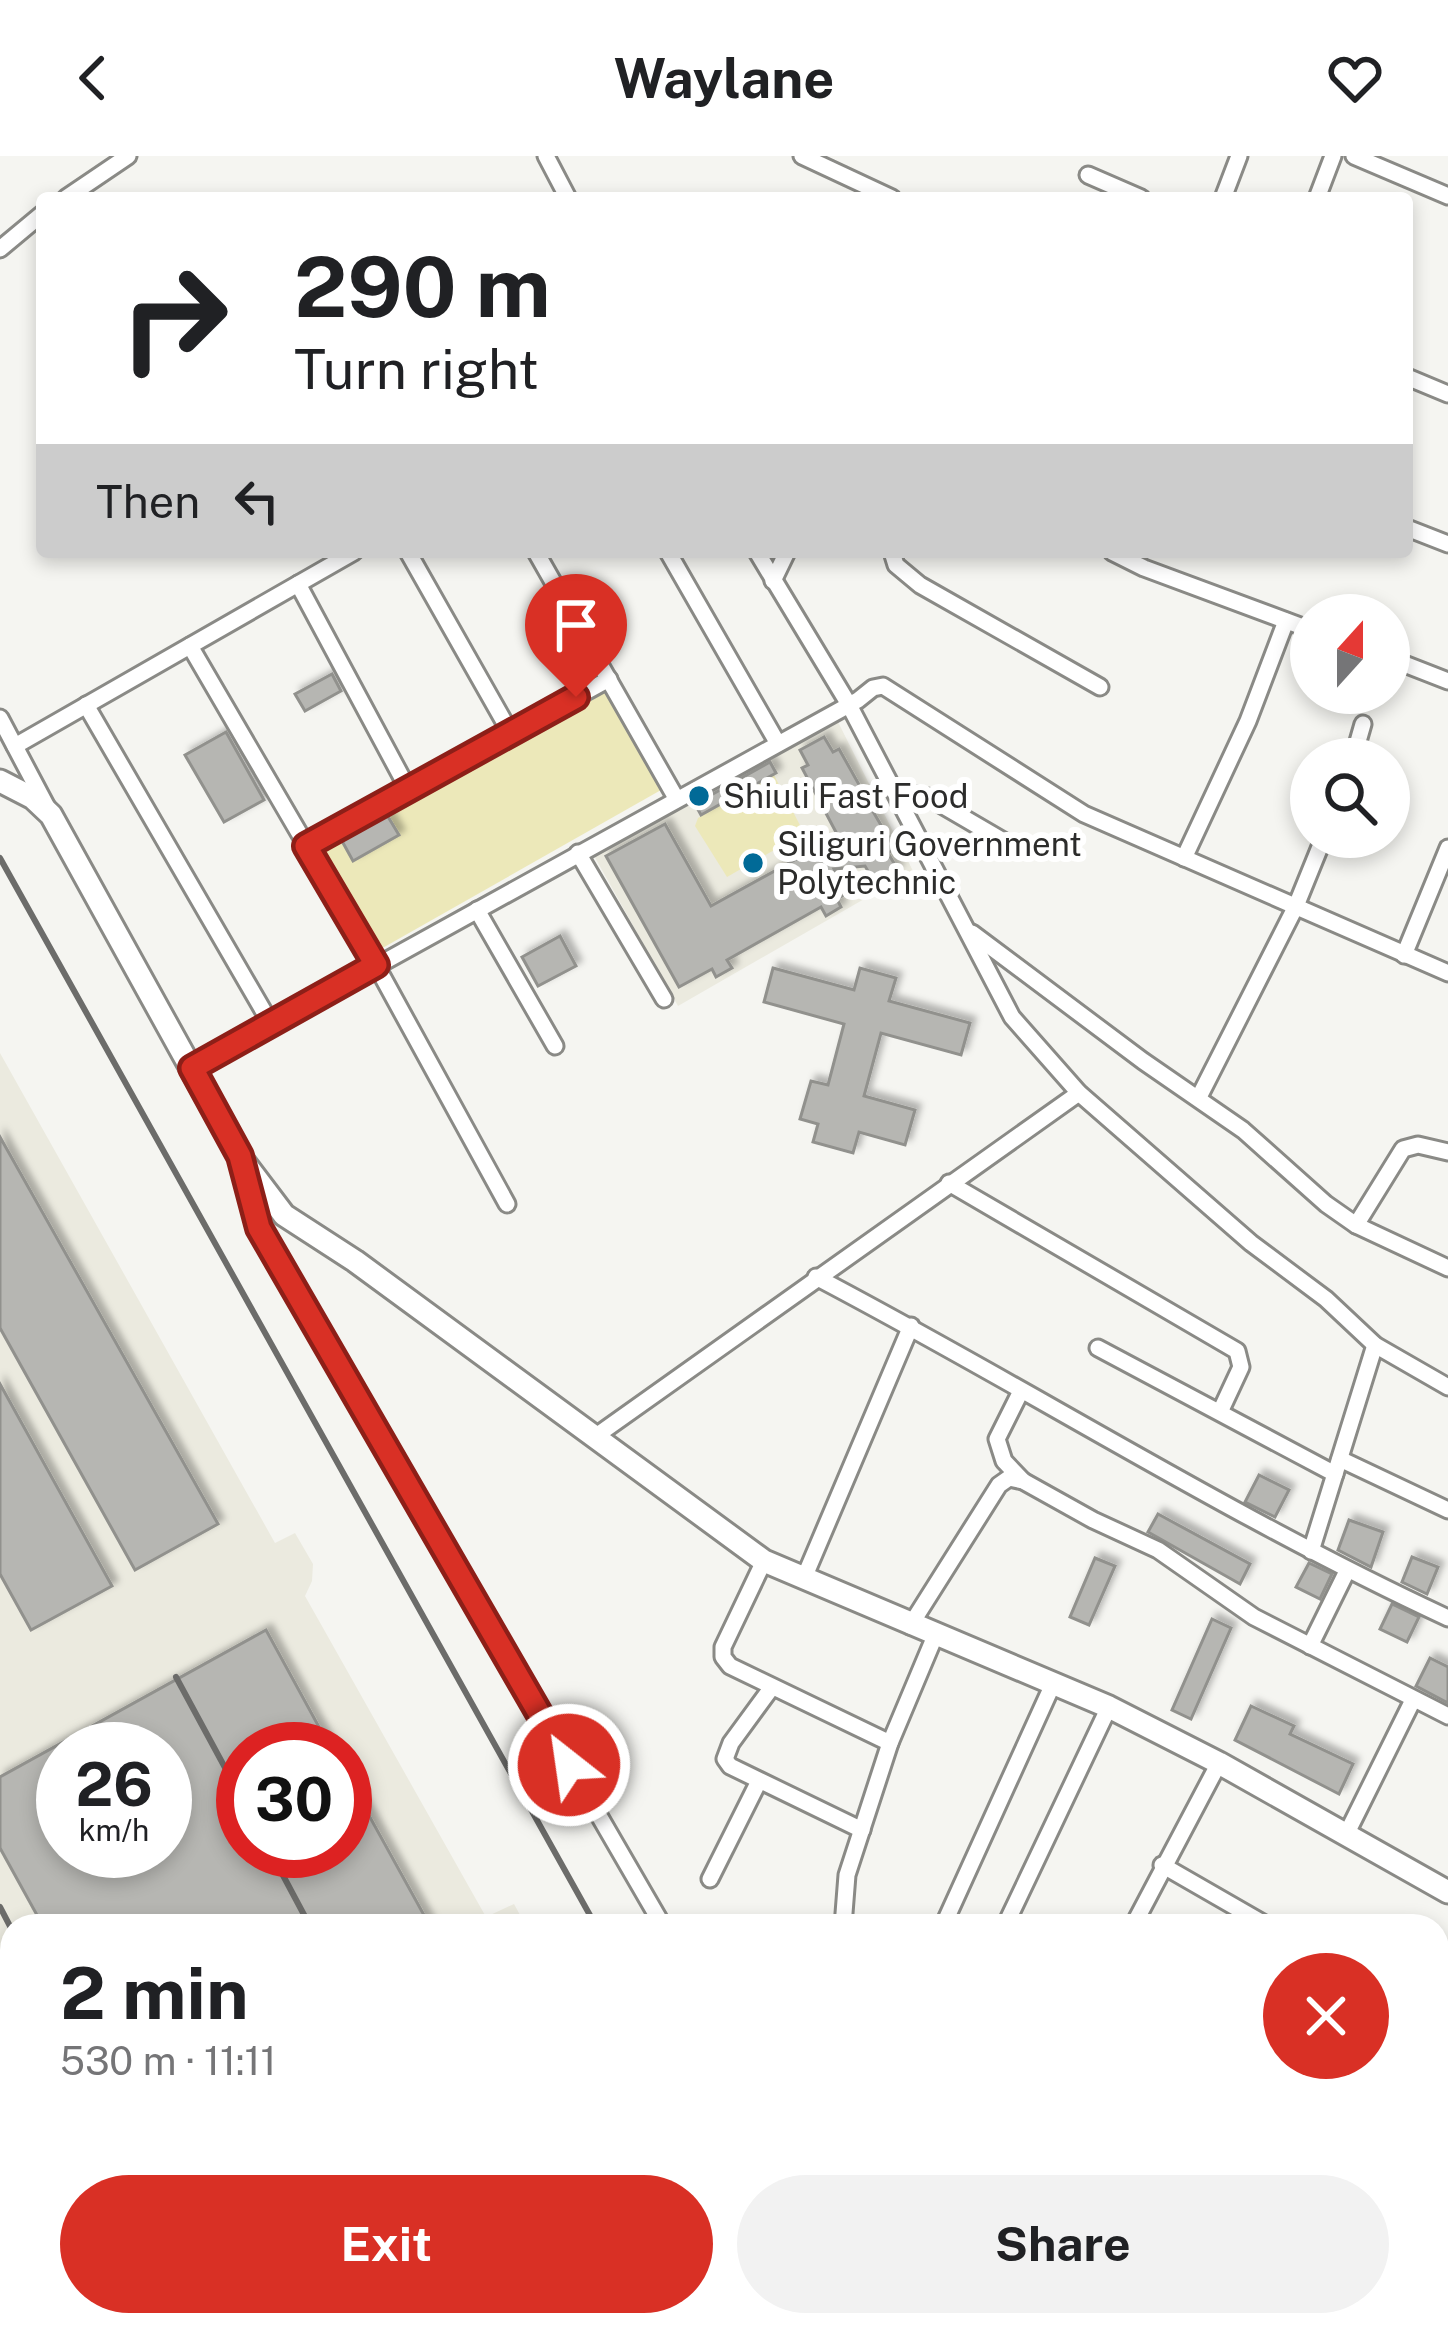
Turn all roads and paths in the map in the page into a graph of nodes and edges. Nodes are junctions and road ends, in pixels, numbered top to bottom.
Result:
1 (546, 156) edge
2 (802, 156) edge
3 (1239, 156) edge
4 (1333, 156) edge
5 (1354, 156) edge
6 (131, 157) edge
7 (1088, 176) dead end
8 (76, 192) edge
9 (565, 192) edge
10 (879, 192) edge
11 (1127, 192) edge
12 (1225, 192) edge
13 (1319, 192) edge
14 (1448, 196) edge
15 (36, 219) edge
16 (0, 249) edge
17 (1413, 379) edge
18 (1448, 394) edge
19 (1413, 530) edge
20 (1448, 544) edge
21 (344, 558) edge
22 (411, 558) edge
23 (539, 558) edge
24 (671, 558) edge
25 (760, 558) edge
26 (785, 558) edge
27 (894, 558) edge
28 (1124, 558) edge
29 (773, 581) junction
30 (298, 584) junction
31 (1286, 621) junction
32 (1290, 622) edge
33 (190, 646) junction
34 (1410, 666) edge
35 (609, 679) junction
36 (1448, 681) edge
37 (1100, 687) dead end
38 (848, 703) junction
39 (86, 705) junction
40 (0, 718) edge
41 (1363, 724) dead end
42 (510, 732) junction
43 (1359, 738) edge
44 (15, 746) junction
45 (775, 748) junction
46 (0, 781) edge
47 (408, 789) junction
48 (899, 802) junction
49 (673, 804) junction
50 (51, 814) junction
51 (306, 846) junction
52 (1012, 846) dead end
53 (1448, 848) edge
54 (578, 853) junction
55 (1184, 858) junction
56 (1315, 858) edge
57 (1296, 906) junction
58 (477, 910) junction
59 (968, 930) junction
60 (1404, 955) junction
61 (376, 965) junction
62 (1448, 973) edge
63 (664, 999) dead end
64 (272, 1024) junction
65 (555, 1046) dead end
66 (192, 1068) junction
67 (1079, 1093) junction
68 (1199, 1097) junction
69 (1448, 1152) edge
70 (240, 1156) junction
71 (949, 1183) junction
72 (507, 1204) dead end
73 (1356, 1225) junction
74 (1448, 1268) edge
75 (816, 1276) junction
76 (911, 1326) junction
77 (1375, 1345) junction
78 (1098, 1348) dead end
79 (1448, 1388) edge
80 (1021, 1391) junction
81 (1220, 1412) junction
82 (596, 1436) junction
83 (1338, 1467) junction
84 (1023, 1481) junction
85 (1448, 1510) edge
86 (1311, 1551) junction
87 (764, 1561) junction
88 (1347, 1571) junction
89 (804, 1578) junction
90 (1448, 1618) edge
91 (910, 1626) junction
92 (934, 1636) junction
93 (1310, 1646) junction
94 (1053, 1684) junction
95 (772, 1687) junction
96 (1413, 1700) junction
97 (1109, 1707) junction
98 (1448, 1716) edge
99 (890, 1743) junction
100 (1219, 1763) junction
101 (759, 1780) junction
102 (862, 1830) junction
103 (1346, 1835) junction
104 (1162, 1865) junction
105 (710, 1880) dead end
106 (1448, 1892) edge
107 (656, 1914) edge
108 (844, 1914) edge
109 (948, 1914) edge
110 (1011, 1914) edge
111 (1138, 1914) edge
112 (1247, 1914) edge

1 - 9 street
2 - 10 street
3 - 12 street
4 - 13 street
5 - 14 street
6 - 8 street
7 - 11 street
15 - 16 street
17 - 18 street
19 - 20 street
21 - 30 street
22 - 42 street
23 - 35 street
24 - 45 street
25 - 29 street
26 - 29 street
27 - 37 street
28 - 31 street
29 - 38 street
30 - 33 street
30 - 47 street
31 - 32 street
31 - 55 street
33 - 39 street
33 - 51 street
34 - 36 street
35 - 42 street
35 - 49 street
38 - 45 street
38 - 48 street
38 - 55 street
39 - 44 street
39 - 64 street
40 - 44 street
41 - 43 street
42 - 47 street
44 - 50 street
45 - 49 street
46 - 50 street
47 - 51 street
48 - 52 street
48 - 59 street
49 - 54 street
50 - 66 street
51 - 61 street
53 - 60 street
54 - 58 street
54 - 63 street
55 - 57 street
56 - 57 street
57 - 60 street
57 - 68 street
58 - 61 street
58 - 65 street
59 - 67 street
59 - 68 street
60 - 62 street
61 - 64 street
61 - 72 street
64 - 66 street
66 - 70 street
67 - 71 street
67 - 77 street
68 - 73 street
69 - 73 street
70 - 82 street
70 - 107 street
71 - 75 street
71 - 81 street
73 - 74 street
75 - 76 street
75 - 82 street
76 - 80 street
76 - 89 street
77 - 79 street
77 - 83 street
78 - 81 street
80 - 84 street
80 - 86 street
81 - 83 street
82 - 87 street
83 - 85 street
83 - 86 street
84 - 91 street
84 - 93 street
86 - 88 street
87 - 89 street
87 - 95 street
88 - 90 street
88 - 93 street
89 - 91 street
91 - 92 street
92 - 94 street
92 - 99 street
93 - 96 street
94 - 97 street
94 - 109 street
95 - 99 street
95 - 101 street
96 - 98 street
96 - 103 street
97 - 100 street
97 - 110 street
99 - 102 street
100 - 103 street
100 - 104 street
101 - 102 street
101 - 105 street
102 - 108 street
103 - 106 street
104 - 111 street
104 - 112 street

